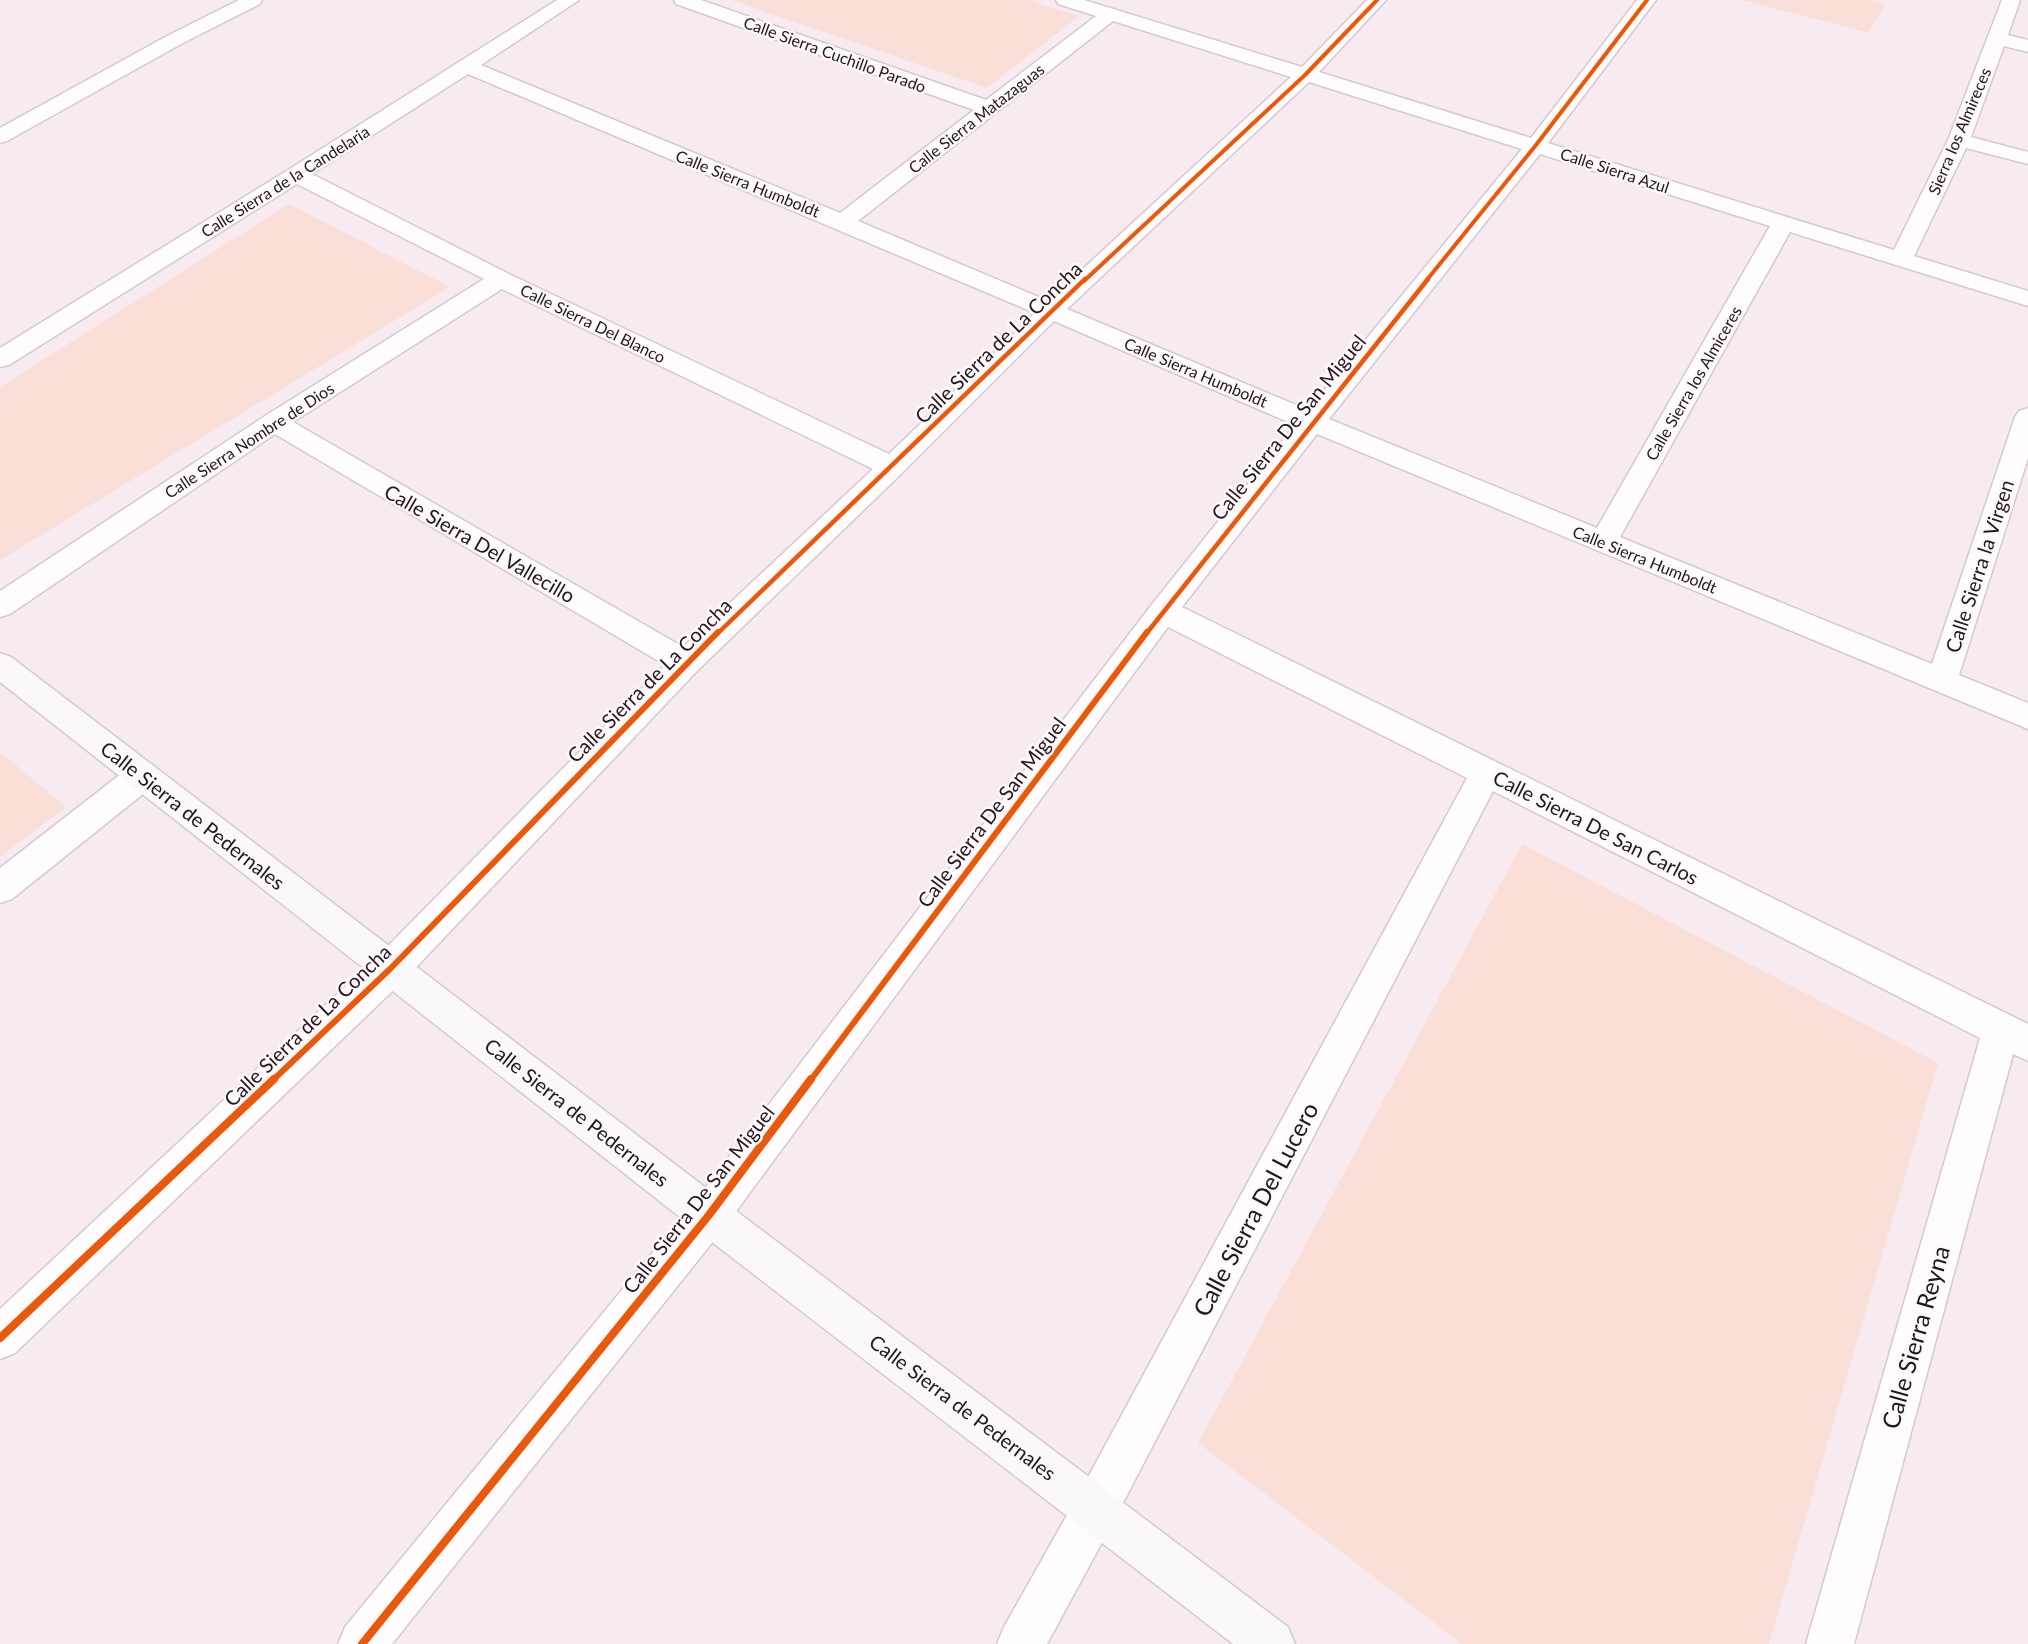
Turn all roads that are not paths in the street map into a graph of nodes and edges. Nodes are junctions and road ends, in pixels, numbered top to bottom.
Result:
1 (254, 0) edge
2 (570, 0) edge
3 (683, 0) edge
4 (1065, 0) edge
5 (1377, 0) edge
6 (1647, 0) edge
7 (2011, 0) edge
8 (1110, 14) junction
9 (1997, 38) junction
10 (2028, 46) edge
11 (465, 66) junction
12 (1305, 75) junction
13 (988, 108) junction
14 (0, 137) edge
15 (1959, 140) junction
16 (1536, 145) junction
17 (2028, 158) edge
18 (296, 175) junction
19 (842, 222) junction
20 (1783, 224) junction
21 (1901, 260) junction
22 (501, 279) junction
23 (2028, 299) edge
24 (1052, 310) junction
25 (0, 359) edge
26 (2028, 417) edge
27 (274, 422) junction
28 (1312, 422) junction
29 (892, 467) junction
30 (1603, 542) junction
31 (0, 606) edge
32 (1163, 611) junction
33 (686, 663) junction
34 (0, 665) edge
35 (1942, 680) junction
36 (2028, 716) edge
37 (1487, 772) junction
38 (142, 776) junction
39 (0, 888) edge
40 (391, 968) junction
41 (2014, 1037) edge
42 (710, 1215) junction
43 (0, 1338) edge
44 (1096, 1508) junction
45 (362, 1644) edge
46 (1021, 1644) edge
47 (1271, 1644) edge
48 (1830, 1644) edge

1 - 14 street
2 - 11 street, Calle Sierra de la Candelaria
3 - 13 street, Calle Sierra Cuchillo Parado
4 - 8 street, Calle Sierra Azul
5 - 12 street, Calle Sierra de La Concha
6 - 16 street, Calle Sierra De San Miguel
7 - 9 street, Sierra los Almireces
8 - 12 street, Calle Sierra Azul
8 - 13 street, Calle Sierra Matazaguas
9 - 10 street
9 - 15 street, Sierra los Almireces
11 - 18 street, Calle Sierra de la Candelaria
11 - 19 street, Calle Sierra Humboldt
12 - 16 street, Calle Sierra Azul
12 - 24 street, Calle Sierra de La Concha
13 - 19 street, Calle Sierra Matazaguas
15 - 17 street
15 - 21 street, Sierra los Almireces
16 - 20 street, Calle Sierra Azul
16 - 28 street, Calle Sierra De San Miguel
18 - 22 street, Calle Sierra Del Blanco
18 - 25 street, Calle Sierra de la Candelaria
19 - 24 street, Calle Sierra Humboldt
20 - 21 street, Calle Sierra Azul
20 - 30 street, Calle Sierra los Almiceres
21 - 23 street, Calle Sierra Azul
22 - 27 street, Calle Sierra Nombre de Dios
22 - 29 street, Calle Sierra Del Blanco
24 - 28 street, Calle Sierra Humboldt
24 - 29 street, Calle Sierra de La Concha
26 - 35 street, Calle Sierra la Virgen
27 - 31 street, Calle Sierra Nombre de Dios
27 - 33 street, Calle Sierra Del Vallecillo
28 - 30 street, Calle Sierra Humboldt
28 - 32 street, Calle Sierra De San Miguel
29 - 33 street, Calle Sierra de La Concha
30 - 35 street, Calle Sierra Humboldt
32 - 37 street, Calle Sierra De San Carlos
32 - 42 street, Calle Sierra De San Miguel
33 - 40 street, Calle Sierra de La Concha
34 - 38 main road, Calle Sierra de Pedernales
35 - 36 street, Calle Sierra Humboldt
37 - 41 street, Calle Sierra De San Carlos
37 - 44 street, Calle Sierra Del Lucero
38 - 39 street
38 - 40 main road, Calle Sierra de Pedernales
40 - 42 main road, Calle Sierra de Pedernales
40 - 43 street, Calle Sierra de La Concha
41 - 48 street, Calle Sierra Reyna
42 - 44 main road, Calle Sierra de Pedernales
42 - 45 street, Calle Sierra De San Miguel
44 - 46 street, Calle Sierra Del Lucero
44 - 47 main road, Calle Sierra de Pedernales

